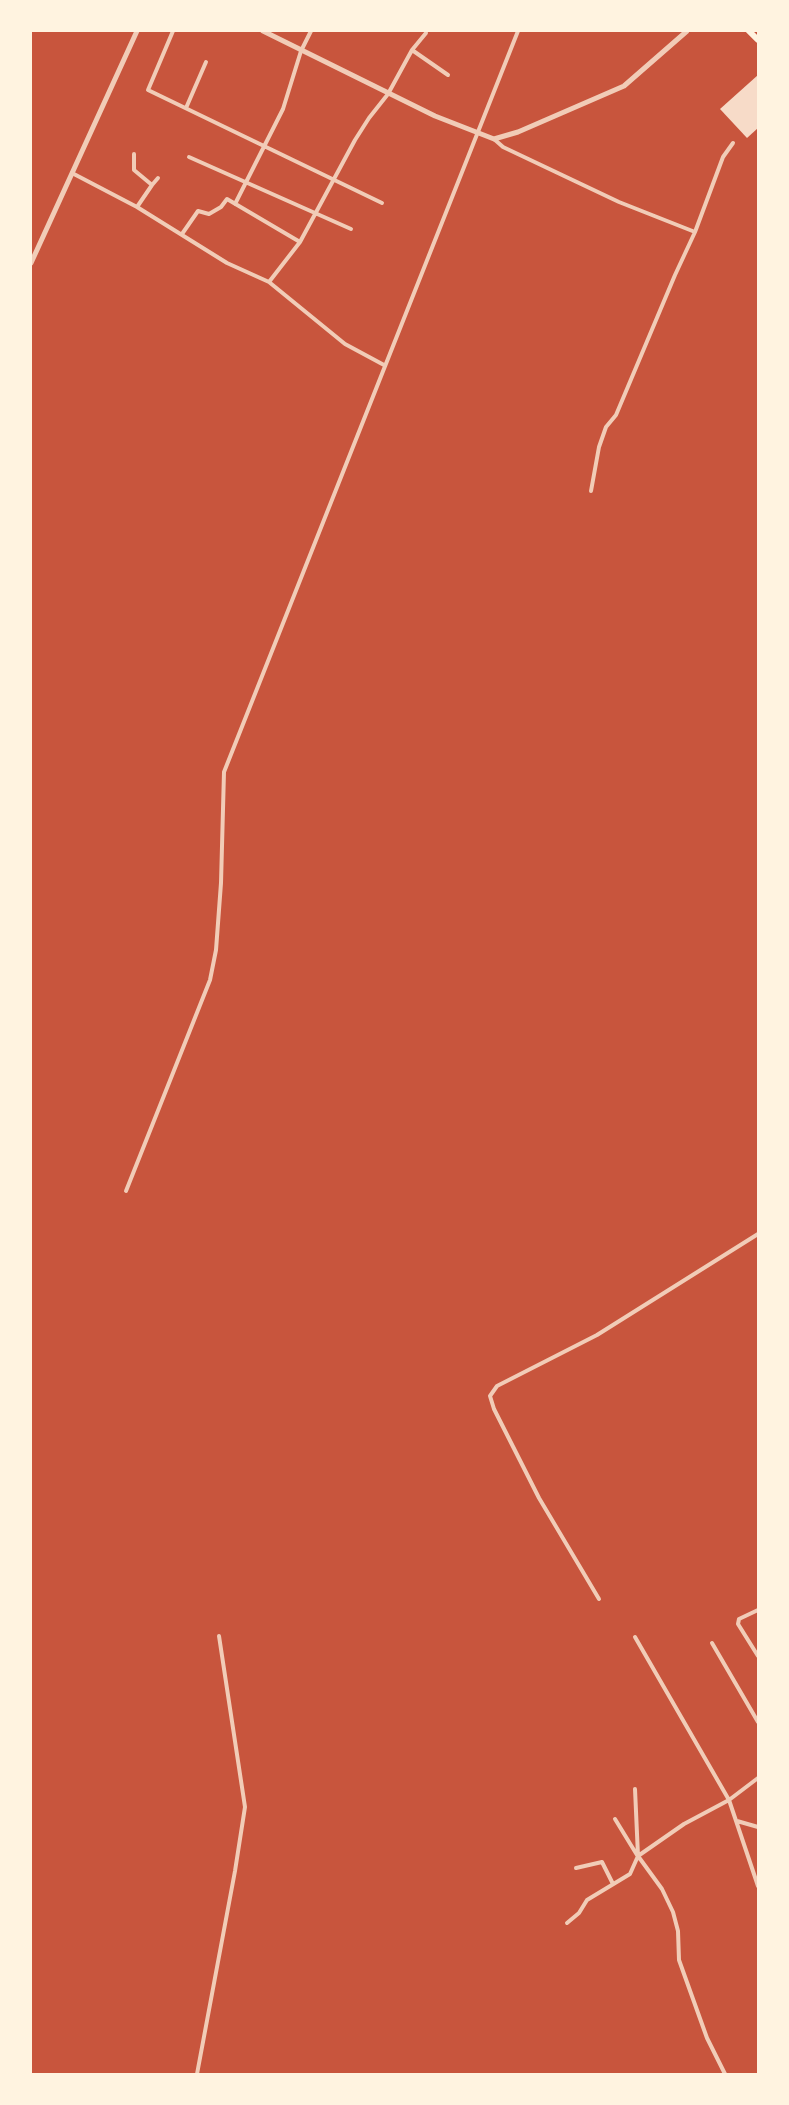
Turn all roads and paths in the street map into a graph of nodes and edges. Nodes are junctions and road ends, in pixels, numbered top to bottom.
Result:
1 (137, 31) edge
2 (173, 31) edge
3 (262, 31) edge
4 (311, 31) edge
5 (518, 31) edge
6 (687, 31) edge
7 (749, 31) edge
8 (426, 33) dead end
9 (758, 40) edge
10 (412, 50) junction
11 (301, 51) junction
12 (206, 62) dead end
13 (448, 75) dead end
14 (388, 94) junction
15 (186, 108) junction
16 (478, 134) junction
17 (494, 139) junction
18 (733, 143) dead end
19 (263, 145) junction
20 (134, 154) dead end
21 (189, 157) dead end
22 (72, 173) junction
23 (158, 178) dead end
24 (335, 180) junction
25 (245, 182) junction
26 (152, 185) junction
27 (382, 203) dead end
28 (235, 204) junction
29 (137, 207) junction
30 (317, 213) junction
31 (351, 228) dead end
32 (695, 232) junction
33 (182, 234) junction
34 (300, 242) junction
35 (33, 253) edge
36 (31, 263) edge
37 (269, 282) junction
38 (384, 365) junction
39 (591, 491) dead end
40 (126, 1191) dead end
41 (758, 1234) edge
42 (599, 1599) dead end
43 (758, 1610) edge
44 (219, 1636) dead end
45 (635, 1637) dead end
46 (712, 1643) dead end
47 (758, 1656) edge
48 (758, 1722) edge
49 (758, 1778) edge
50 (635, 1789) dead end
51 (729, 1800) junction
52 (616, 1819) dead end
53 (737, 1821) junction
54 (758, 1827) edge
55 (638, 1856) junction
56 (576, 1868) dead end
57 (613, 1884) junction
58 (758, 1886) edge
59 (567, 1923) dead end
60 (197, 2074) edge
61 (725, 2074) edge

1 - 22 street
2 - 15 street
3 - 11 street
4 - 11 street
5 - 16 street
6 - 17 street
7 - 9 main road
8 - 10 street
10 - 13 street
10 - 14 street
11 - 14 street
11 - 19 street
12 - 15 street
14 - 16 street
14 - 24 street
15 - 19 street
16 - 17 street
16 - 38 street
17 - 32 street
18 - 32 street
19 - 24 street
19 - 25 street
20 - 26 street
21 - 25 street
22 - 29 street
22 - 35 street
23 - 26 street
24 - 27 street
24 - 30 street
25 - 28 street
25 - 30 street
26 - 29 street
28 - 33 street
28 - 34 street
29 - 33 street
30 - 31 street
30 - 34 street
32 - 39 street
33 - 37 street
34 - 37 street
35 - 36 street
37 - 38 street
38 - 40 street
41 - 42 street
43 - 47 street
44 - 60 street
45 - 51 street
46 - 48 street
49 - 51 street
50 - 55 street
51 - 53 street
51 - 55 street
52 - 55 street
53 - 54 street
53 - 58 street
55 - 57 street
55 - 61 street
56 - 57 street
57 - 59 street

